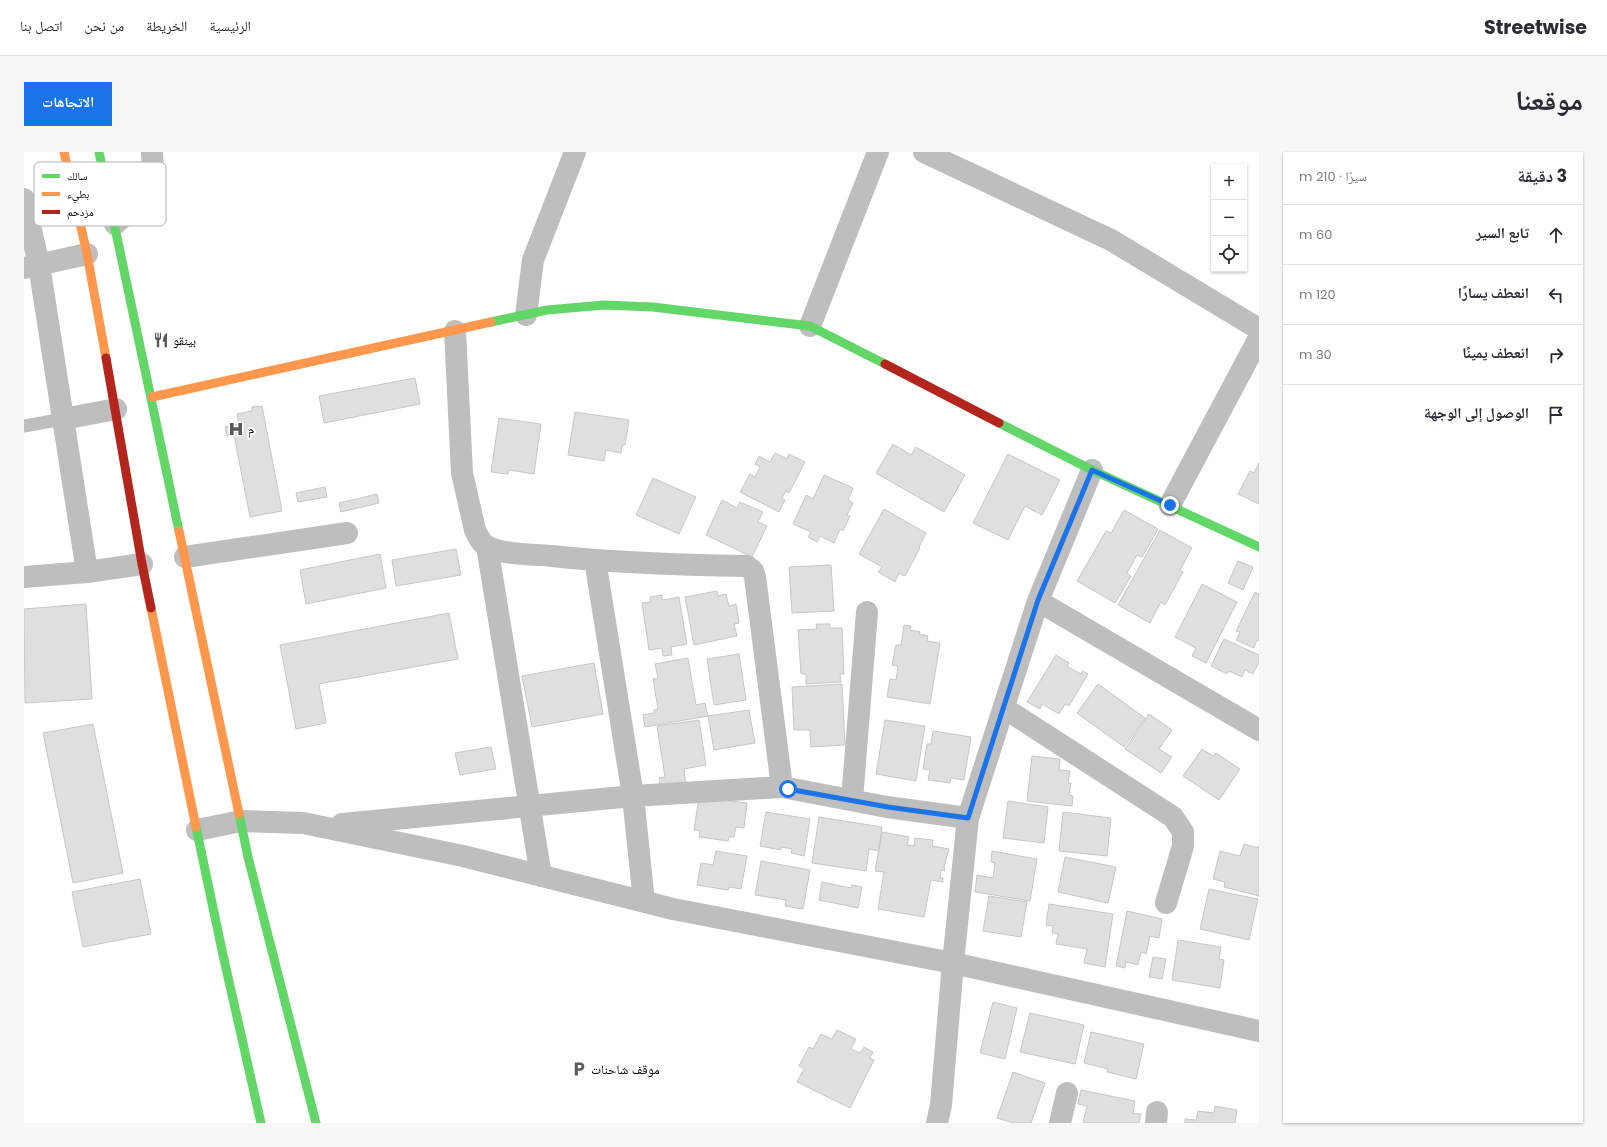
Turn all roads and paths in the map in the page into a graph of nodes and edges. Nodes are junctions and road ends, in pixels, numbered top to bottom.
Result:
1 (64, 152) edge
2 (99, 152) edge
3 (152, 152) edge
4 (575, 152) edge
5 (878, 152) edge
6 (924, 152) edge
7 (66, 162) edge
8 (101, 162) edge
9 (153, 162) edge
10 (24, 199) edge
11 (81, 226) edge
12 (115, 226) edge
13 (87, 254) junction
14 (32, 267) edge
15 (526, 315) junction
16 (810, 326) junction
17 (1259, 329) edge
18 (455, 331) junction
19 (1259, 338) edge
20 (152, 397) junction
21 (116, 409) junction
22 (63, 420) junction
23 (24, 426) edge
24 (1092, 470) junction
25 (1170, 505) junction
26 (347, 533) dead end
27 (487, 546) junction
28 (1259, 547) edge
29 (185, 557) junction
30 (596, 560) junction
31 (142, 564) junction
32 (87, 572) junction
33 (24, 577) edge
34 (1038, 600) junction
35 (867, 612) dead end
36 (1004, 708) junction
37 (1259, 730) edge
38 (782, 788) junction
39 (632, 796) junction
40 (852, 800) junction
41 (530, 807) junction
42 (968, 818) junction
43 (240, 821) junction
44 (319, 826) junction
45 (197, 830) junction
46 (541, 876) junction
47 (644, 902) junction
48 (1166, 903) dead end
49 (953, 964) junction
50 (1259, 1031) edge
51 (1067, 1093) dead end
52 (261, 1123) edge
53 (316, 1123) edge
54 (937, 1123) edge
55 (1060, 1123) edge

1 - 7 main road
2 - 8 main road
3 - 9 street
4 - 15 street
5 - 16 street
6 - 17 street
10 - 14 street
11 - 13 main road
12 - 20 main road
13 - 14 street
13 - 21 main road
14 - 22 street
15 - 16 main road
15 - 18 main road
16 - 24 main road
18 - 20 main road
18 - 27 street
19 - 25 street
20 - 29 main road
21 - 22 street
21 - 31 main road
22 - 23 lane
22 - 32 street
24 - 25 main road
24 - 34 street
25 - 28 main road
26 - 29 street
27 - 30 street
27 - 41 street
29 - 43 main road
30 - 38 street
30 - 39 street
31 - 32 street
31 - 45 main road
32 - 33 street
34 - 36 street
34 - 37 street
35 - 40 street
36 - 42 street
36 - 48 street
38 - 39 street
38 - 40 street
39 - 41 street
39 - 47 street
40 - 42 street
41 - 44 street
41 - 46 street
42 - 49 street
43 - 44 street
43 - 45 street
43 - 53 main road
44 - 46 street
45 - 52 main road
46 - 47 street
47 - 49 street
49 - 50 street
49 - 54 street
51 - 55 street

